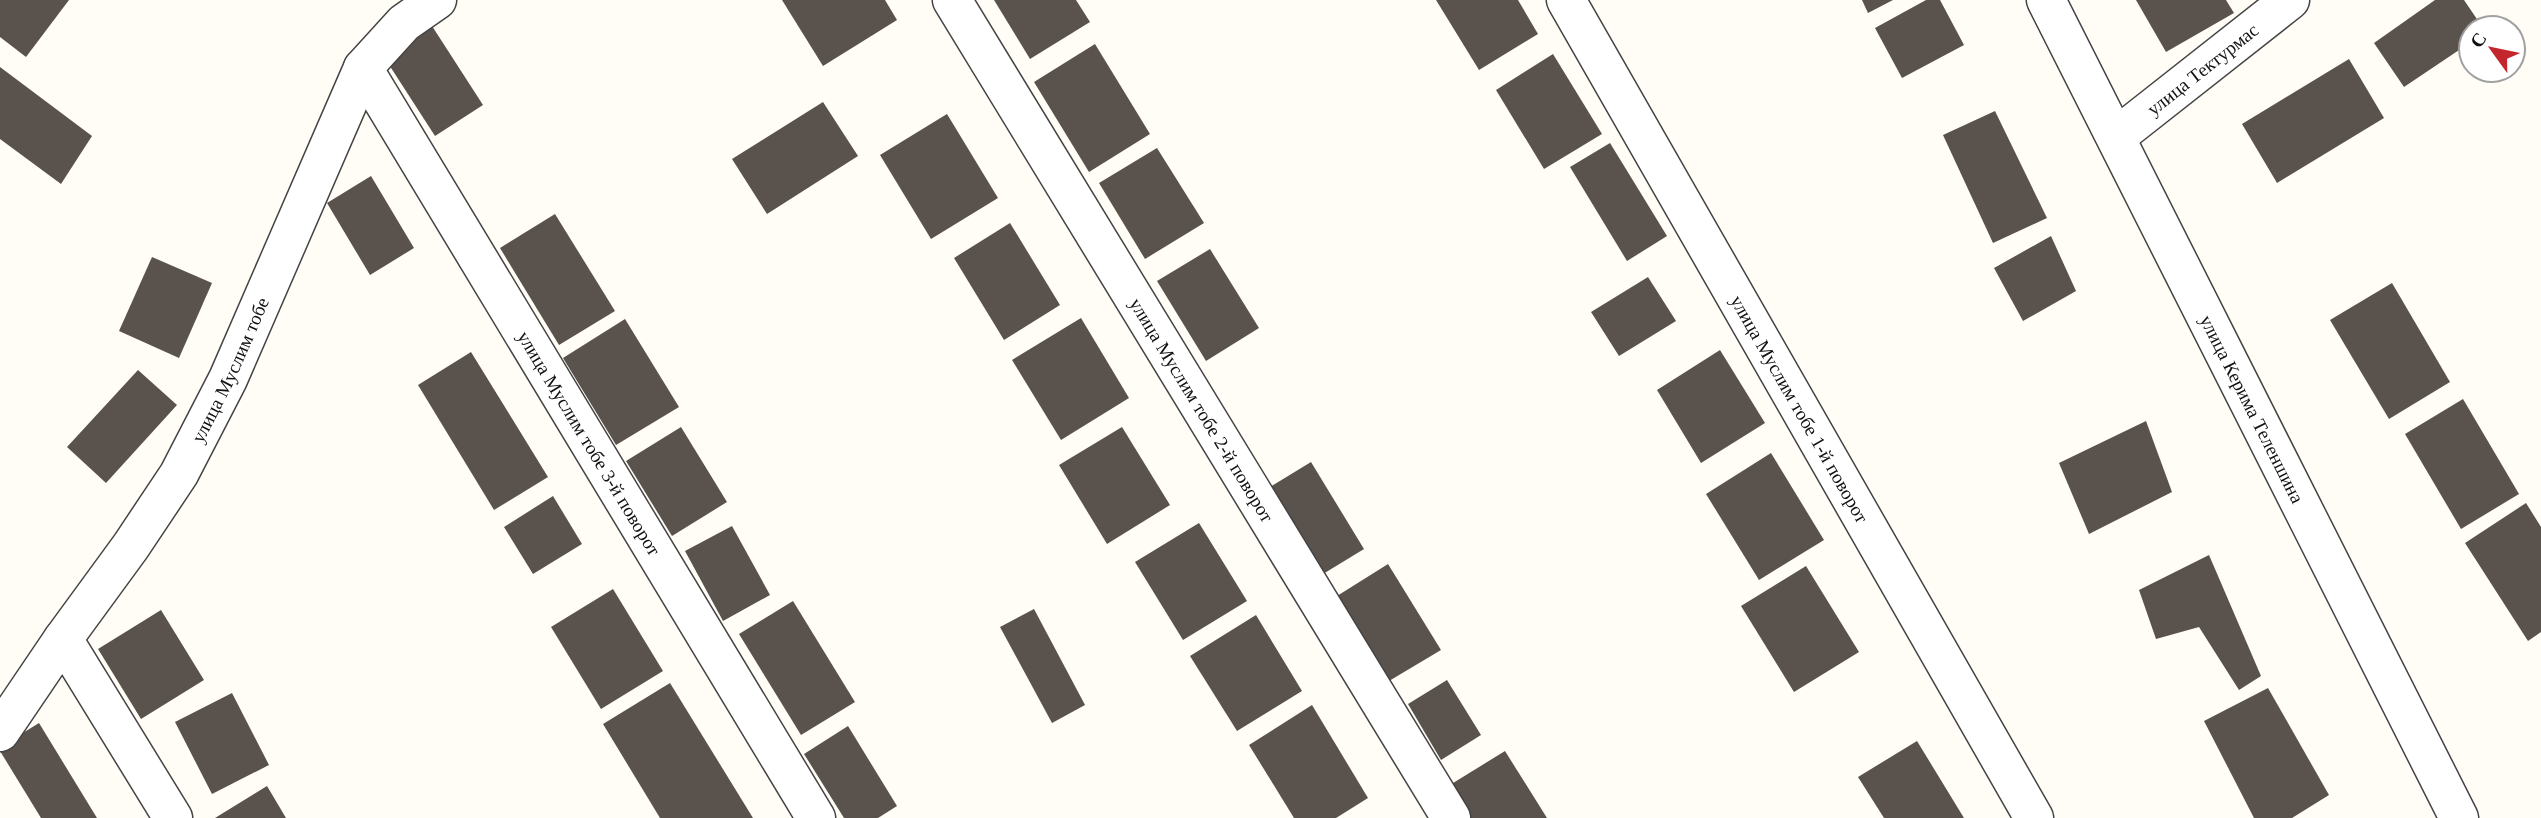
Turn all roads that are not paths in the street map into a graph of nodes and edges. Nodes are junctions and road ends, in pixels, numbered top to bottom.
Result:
1 (437, 0) edge
2 (952, 0) edge
3 (1566, 0) edge
4 (2046, 0) edge
5 (2290, 0) edge
6 (363, 68) junction
7 (2116, 137) junction
8 (64, 639) junction
9 (0, 732) edge
10 (173, 818) edge
11 (816, 818) edge
12 (1451, 818) edge
13 (2034, 818) edge
14 (2459, 818) edge

1 - 6 street, улица Муслим тобе
2 - 12 street, улица Муслим тобе 2-й поворот
3 - 13 street, улица Муслим тобе 1-й поворот
4 - 7 street, улица Керима Теленшина
5 - 7 street, улица Тектурмас
6 - 8 street, улица Муслим тобе
6 - 11 street, улица Муслим тобе 3-й поворот
7 - 14 street, улица Керима Теленшина
8 - 9 street, улица Муслим тобе
8 - 10 street

